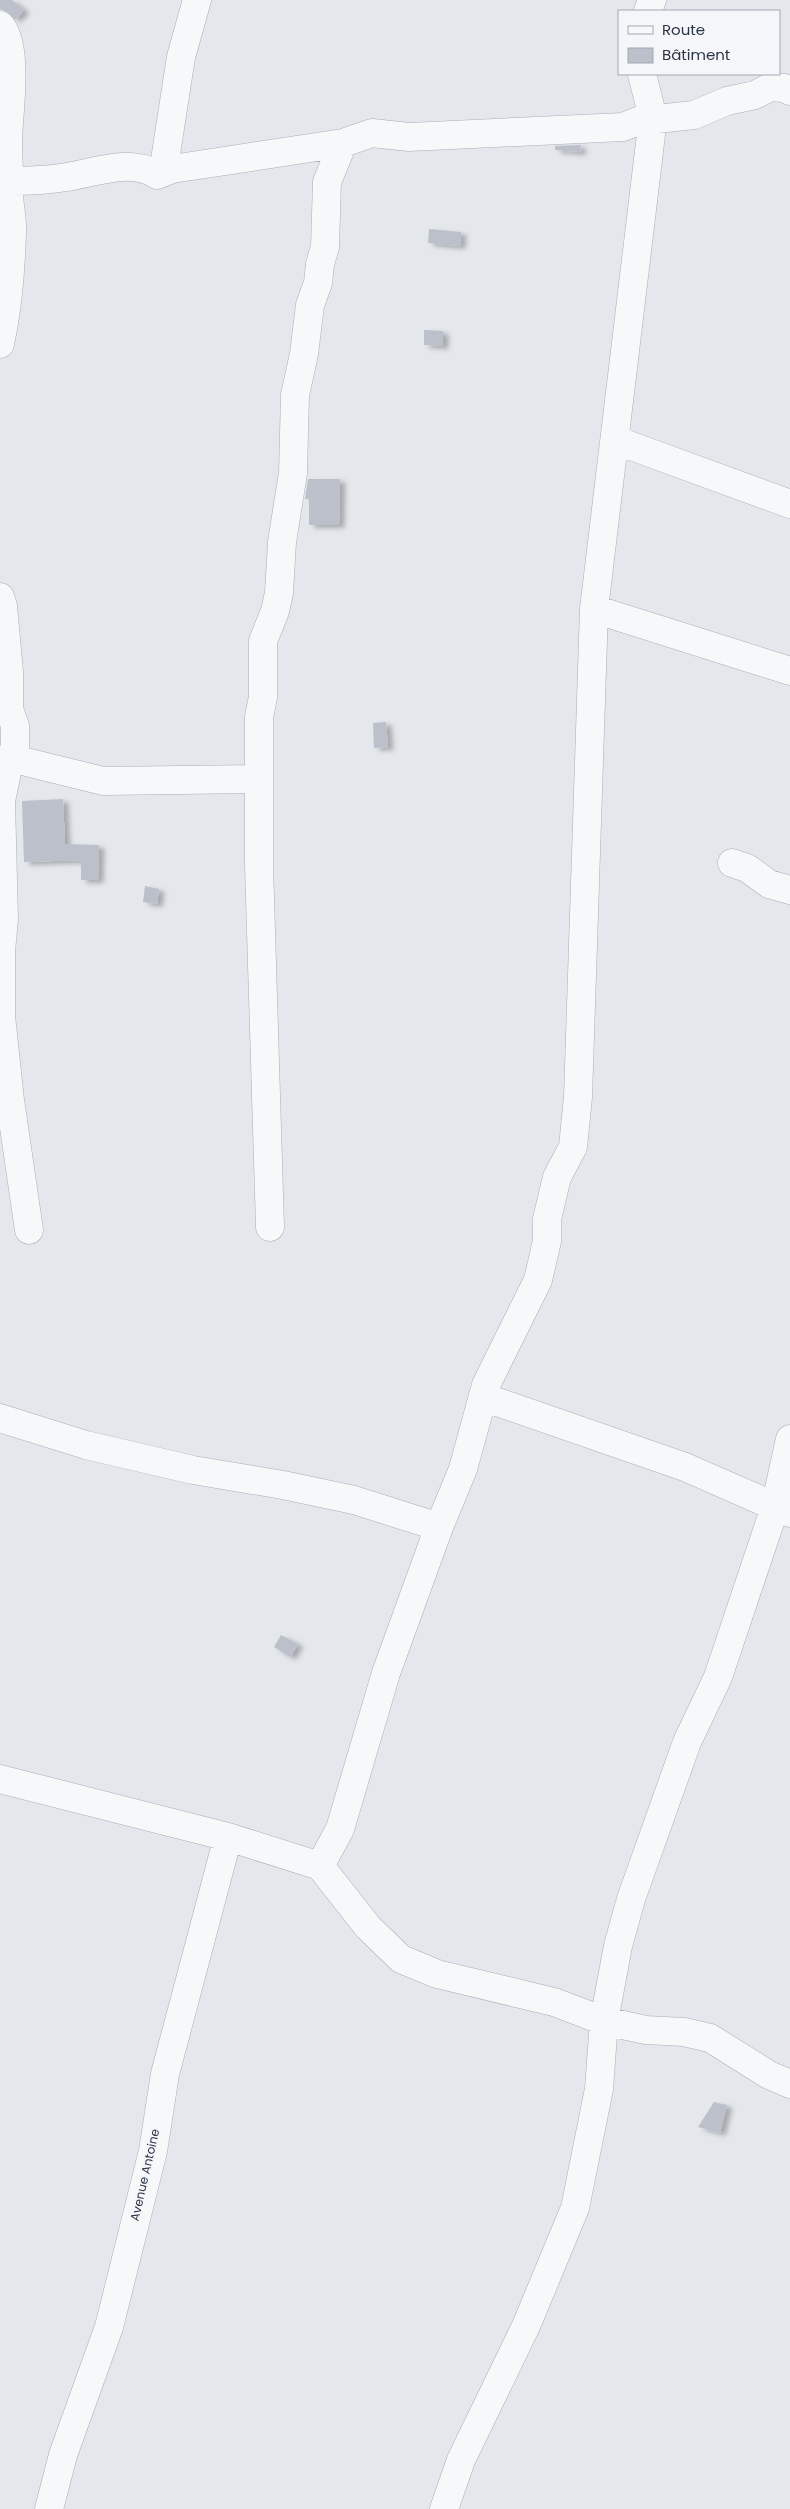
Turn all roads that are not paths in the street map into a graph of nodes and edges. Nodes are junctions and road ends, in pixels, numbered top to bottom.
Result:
1 (197, 0) edge
2 (0, 25) edge
3 (642, 75) edge
4 (790, 91) edge
5 (653, 118) junction
6 (343, 143) junction
7 (163, 173) junction
8 (4, 182) edge
9 (0, 344) edge
10 (615, 440) junction
11 (790, 504) edge
12 (0, 597) edge
13 (594, 609) junction
14 (790, 671) edge
15 (10, 758) junction
16 (259, 779) junction
17 (732, 863) dead end
18 (790, 890) edge
19 (270, 1227) dead end
20 (29, 1230) dead end
21 (483, 1397) junction
22 (0, 1418) edge
23 (790, 1440) edge
24 (782, 1510) edge
25 (439, 1527) junction
26 (0, 1779) edge
27 (228, 1837) junction
28 (320, 1866) junction
29 (604, 2021) junction
30 (790, 2084) edge
31 (49, 2509) edge
32 (444, 2509) edge

1 - 7 street
2 - 8 street
3 - 5 street
4 - 5 street
5 - 6 street
5 - 10 street
6 - 7 street
6 - 16 street
7 - 8 street
8 - 9 street
10 - 11 street
10 - 13 street
12 - 15 street
13 - 14 street
13 - 21 street
15 - 16 street
15 - 20 street
16 - 19 street
17 - 18 street
21 - 24 street
21 - 25 street
22 - 25 street
23 - 24 street
24 - 29 street
25 - 28 street
26 - 27 street
27 - 28 street
27 - 31 street, Avenue Antoine
28 - 29 street
29 - 30 street
29 - 32 street

